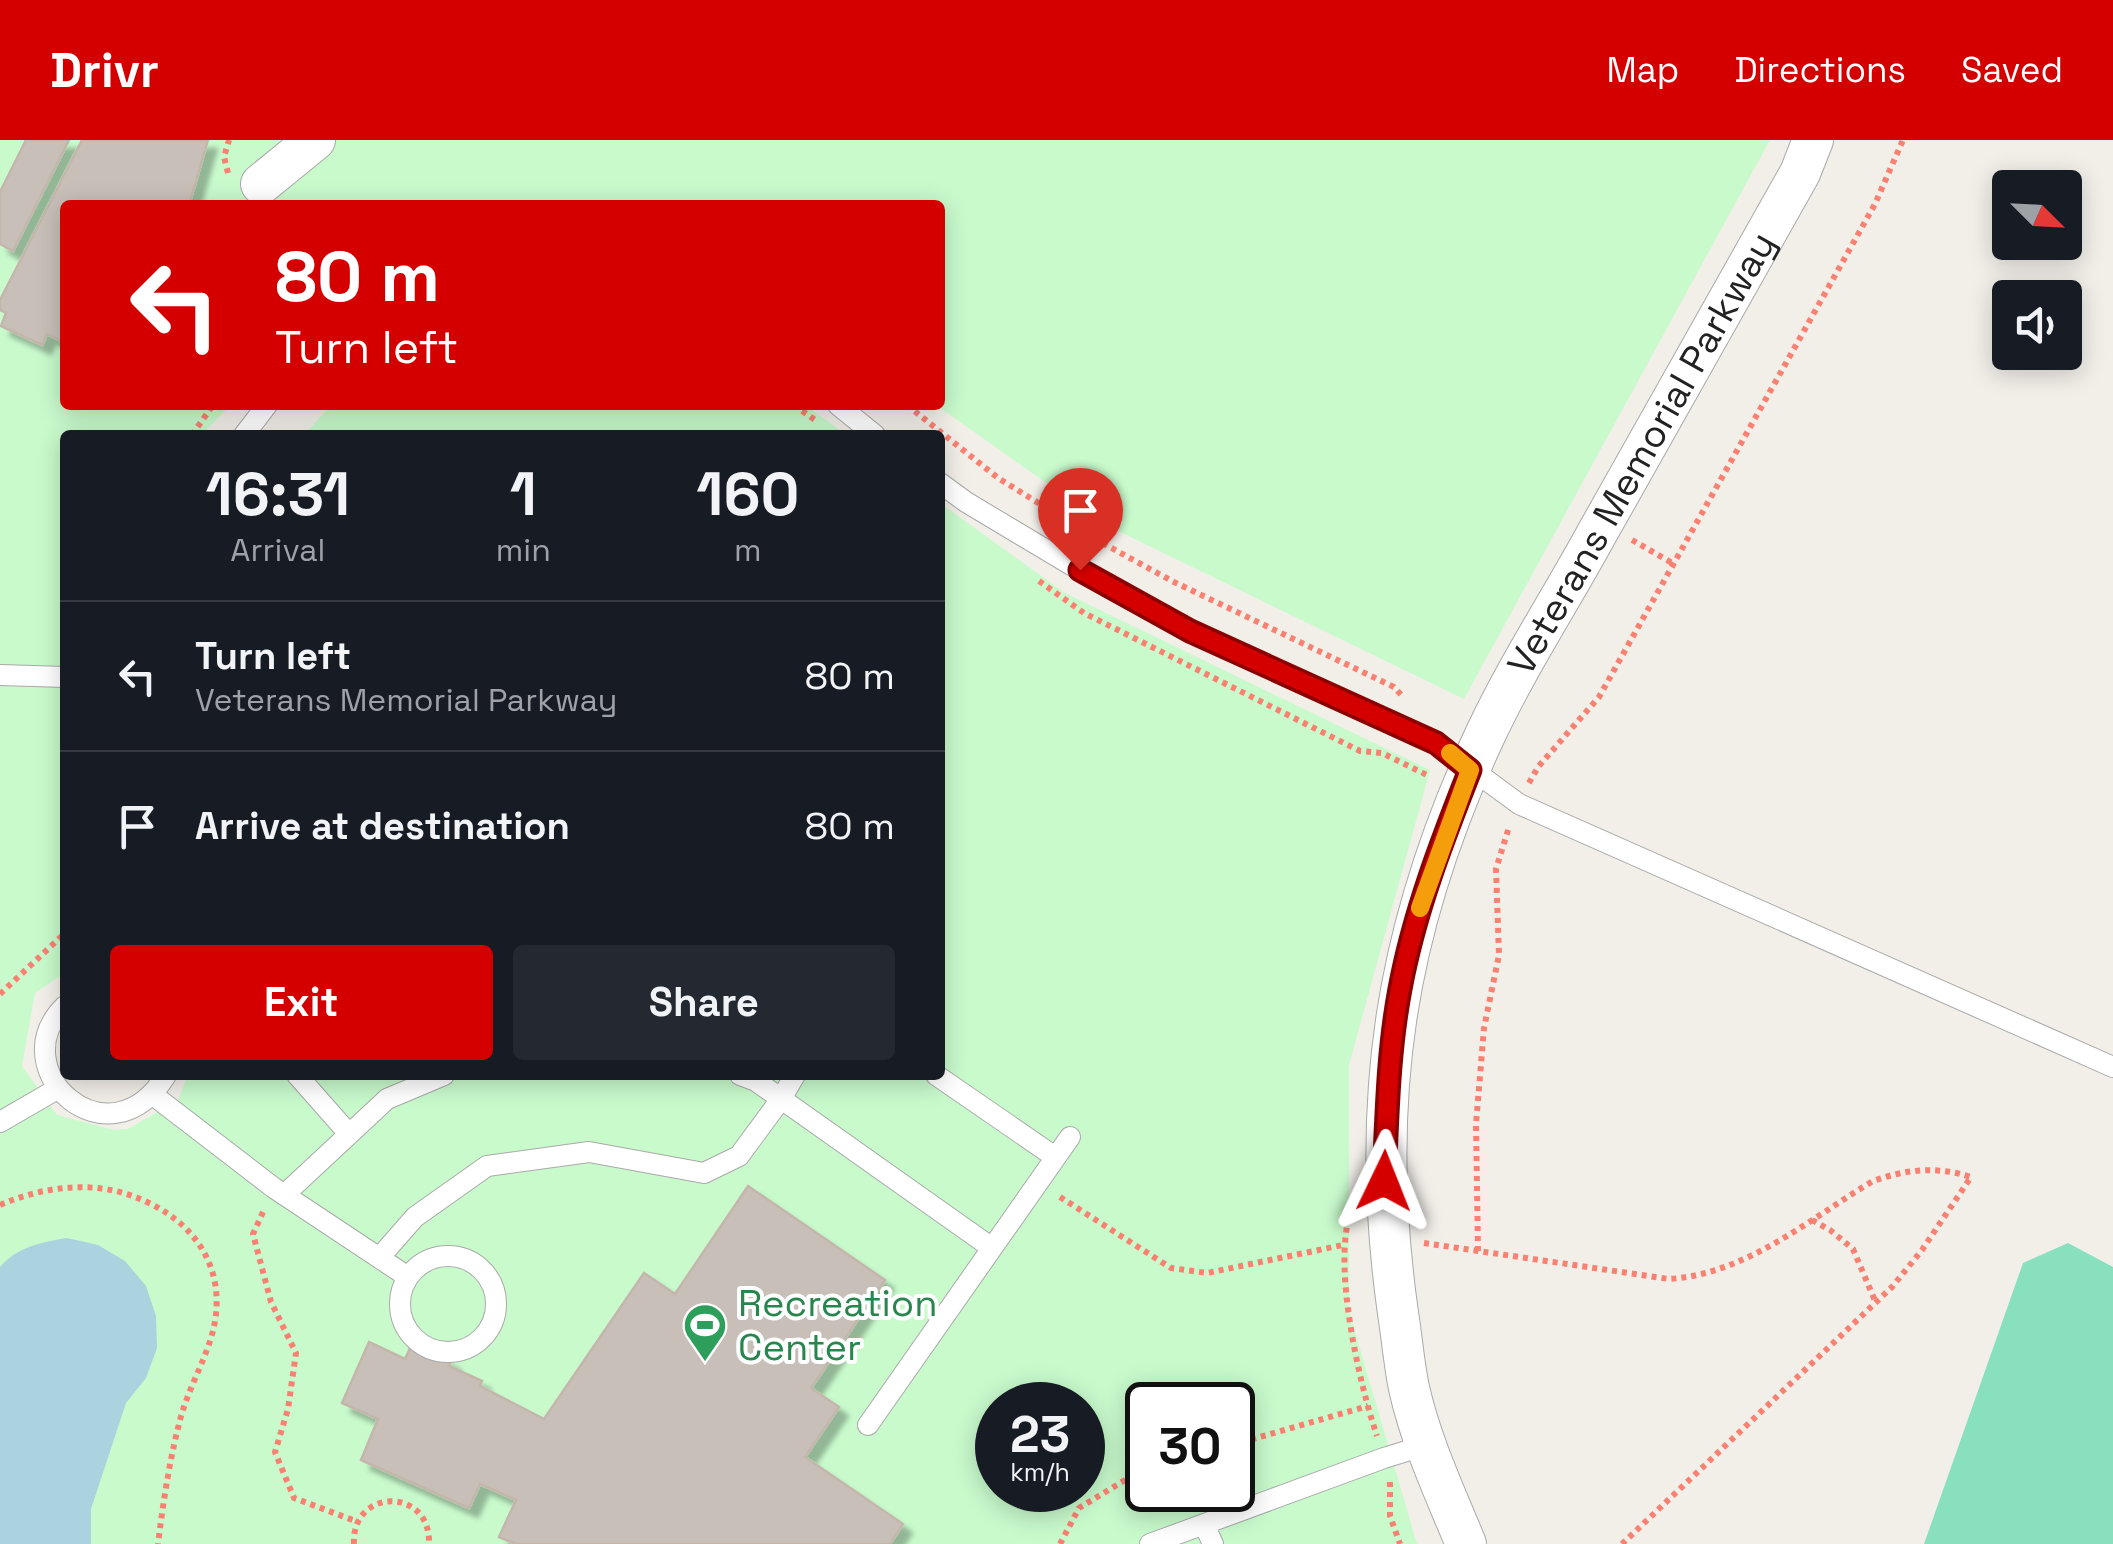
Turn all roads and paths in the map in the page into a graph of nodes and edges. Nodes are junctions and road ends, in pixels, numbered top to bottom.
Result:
1 (314, 140) edge
2 (1814, 140) edge
3 (1903, 140) edge
4 (261, 184) dead end
5 (264, 410) edge
6 (844, 410) edge
7 (913, 410) edge
8 (248, 430) edge
9 (869, 430) edge
10 (938, 430) edge
11 (945, 435) edge
12 (945, 487) edge
13 (1618, 532) dead end
14 (1674, 564) junction
15 (1036, 578) dead end
16 (0, 675) edge
17 (60, 677) edge
18 (1409, 703) dead end
19 (1470, 770) junction
20 (1432, 790) dead end
21 (1518, 804) junction
22 (60, 938) edge
23 (0, 994) edge
24 (60, 1013) edge
25 (2113, 1067) edge
26 (163, 1080) edge
27 (302, 1080) edge
28 (432, 1080) edge
29 (753, 1080) edge
30 (792, 1080) edge
31 (943, 1080) edge
32 (56, 1088) junction
33 (153, 1095) junction
34 (781, 1100) junction
35 (0, 1122) edge
36 (349, 1134) junction
37 (1070, 1136) dead end
38 (1056, 1157) junction
39 (1038, 1183) junction
40 (279, 1191) junction
41 (1354, 1202) dead end
42 (0, 1204) edge
43 (1812, 1220) junction
44 (1408, 1240) dead end
45 (1356, 1244) dead end
46 (1343, 1245) junction
47 (992, 1248) junction
48 (1478, 1251) junction
49 (379, 1258) junction
50 (408, 1277) junction
51 (1876, 1303) junction
52 (1368, 1406) junction
53 (868, 1426) dead end
54 (1255, 1439) edge
55 (1426, 1445) junction
56 (1384, 1458) junction
57 (1125, 1480) edge
58 (358, 1522) junction
59 (1209, 1534) edge
60 (158, 1544) edge
61 (354, 1544) edge
62 (429, 1544) edge
63 (1060, 1544) edge
64 (1150, 1544) edge
65 (1400, 1544) edge
66 (1466, 1544) edge
67 (1622, 1544) edge

1 - 4 street
2 - 19 street, Veterans Memorial Parkway
3 - 14 path
5 - 8 lane
6 - 9 lane
7 - 10 path
11 - 18 path
12 - 19 lane
13 - 14 path
14 - 21 path
15 - 20 path
16 - 17 lane
19 - 21 lane
19 - 55 street, Veterans Memorial Parkway
21 - 25 lane
21 - 48 path
22 - 23 path
24 - 32 lane
26 - 33 lane
27 - 36 lane
28 - 36 lane
29 - 34 lane
30 - 34 lane
31 - 38 lane
32 - 33 lane
32 - 35 lane
33 - 40 lane
34 - 47 lane
34 - 49 lane
36 - 40 lane
37 - 38 lane
38 - 39 lane
39 - 46 path
39 - 47 lane
40 - 49 lane
40 - 58 path
41 - 46 path
42 - 60 path
43 - 48 path
43 - 51 path
43 - 51 path
44 - 48 path
45 - 46 path
46 - 52 path
47 - 53 lane
49 - 50 lane
50 - 50 lane
51 - 67 path
52 - 54 path
52 - 56 path
55 - 56 lane
55 - 66 street, Veterans Memorial Parkway
56 - 59 lane
56 - 65 path
57 - 63 path
58 - 61 path
58 - 62 path
59 - 64 lane

